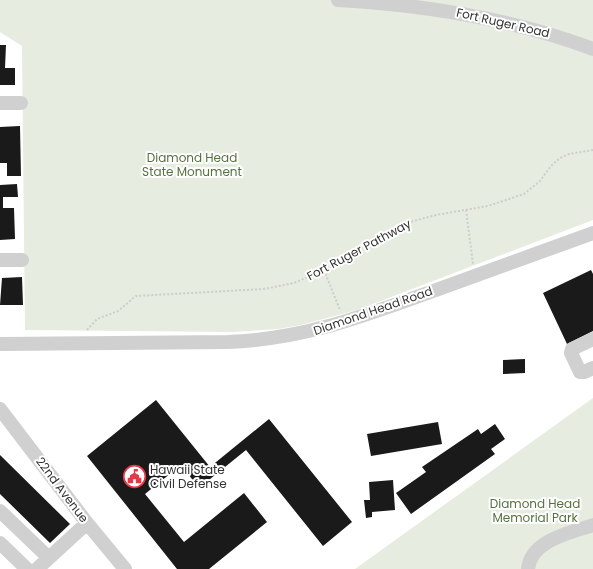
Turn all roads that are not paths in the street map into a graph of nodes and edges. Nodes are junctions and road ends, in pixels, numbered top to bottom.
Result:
1 (338, 0) edge
2 (376, 1) edge
3 (593, 49) edge
4 (0, 103) edge
5 (21, 103) dead end
6 (593, 234) edge
7 (0, 260) edge
8 (22, 260) dead end
9 (593, 339) edge
10 (0, 344) edge
11 (593, 368) edge
12 (0, 409) edge
13 (0, 511) edge
14 (87, 523) junction
15 (593, 524) edge
16 (0, 543) edge
17 (49, 558) junction
18 (27, 569) edge
19 (37, 569) edge
20 (125, 569) edge
21 (528, 569) edge

1 - 2 street, Fort Ruger Road
2 - 3 street, Fort Ruger Road
4 - 5 street
6 - 10 street, Diamond Head Road
7 - 8 street
9 - 11 street
12 - 14 street, 22nd Avenue
13 - 17 street
14 - 17 street
14 - 20 street, 22nd Avenue
15 - 21 street
16 - 18 street
17 - 19 street

